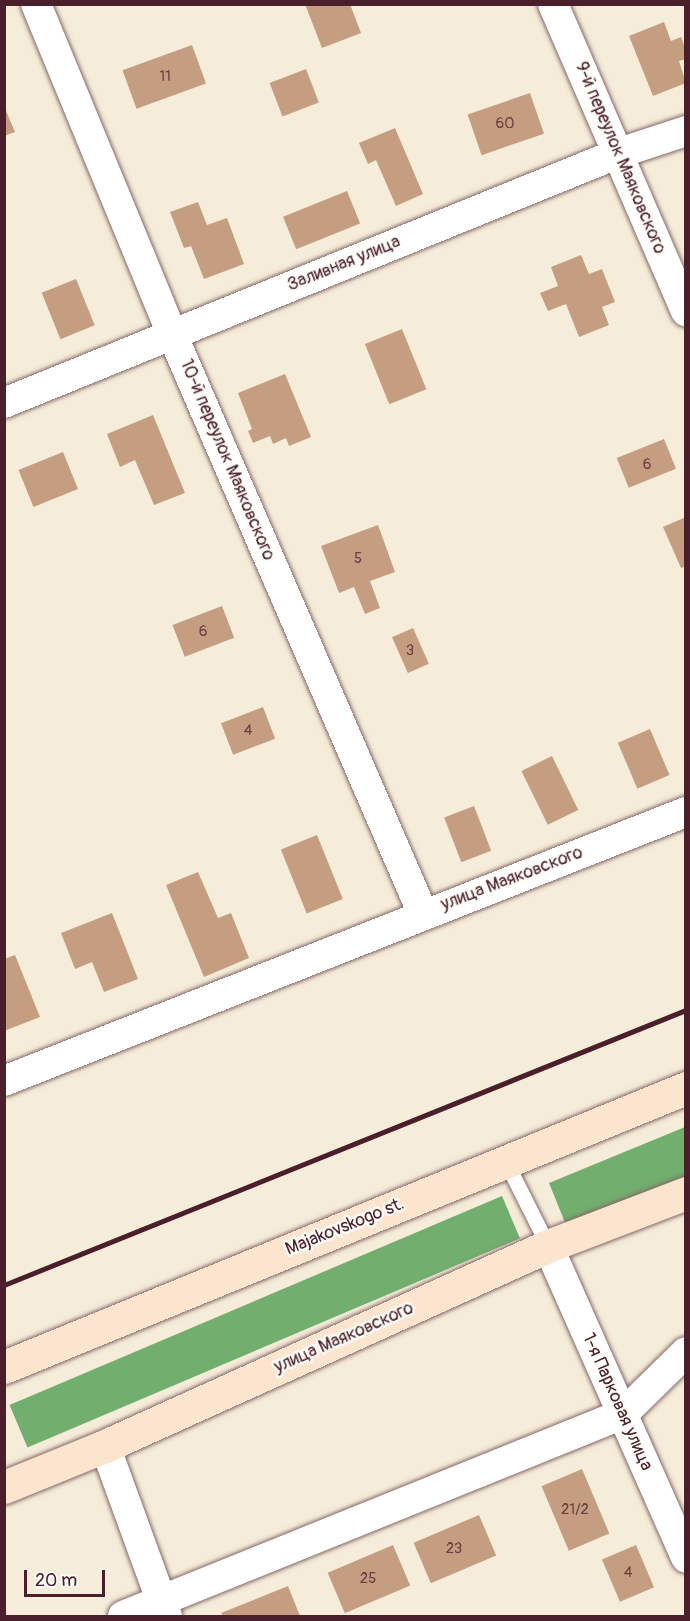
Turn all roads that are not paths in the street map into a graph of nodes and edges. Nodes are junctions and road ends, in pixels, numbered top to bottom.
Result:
1 (36, 4) edge
2 (553, 4) edge
3 (686, 131) edge
4 (619, 153) junction
5 (686, 312) edge
6 (172, 334) junction
7 (4, 403) edge
8 (686, 812) edge
9 (423, 914) junction
10 (4, 1081) edge
11 (686, 1088) edge
12 (506, 1162) junction
13 (686, 1193) edge
14 (548, 1246) junction
15 (686, 1352) edge
16 (4, 1366) edge
17 (623, 1414) junction
18 (105, 1446) junction
19 (4, 1487) edge
20 (686, 1558) edge
21 (164, 1609) edge
22 (123, 1617) edge

1 - 6 street, 10-й переулок Маяковского
2 - 4 street, 9-й переулок Маяковского
3 - 4 street, Заливная улица
4 - 5 street, 9-й переулок Маяковского
4 - 6 street, Заливная улица
6 - 7 street, Заливная улица
6 - 9 street, 10-й переулок Маяковского
8 - 9 street, улица Маяковского
9 - 10 street, улица Маяковского
11 - 12 main road, Majakovskogo st.
12 - 14 lane
12 - 16 main road, Majakovskogo st.
13 - 14 main road, улица Маяковского
14 - 17 street, 1-я Парковая улица
14 - 18 main road, улица Маяковского
15 - 17 street
17 - 20 street, 1-я Парковая улица
17 - 21 street
18 - 19 main road, улица Маяковского
18 - 21 street
21 - 22 street

